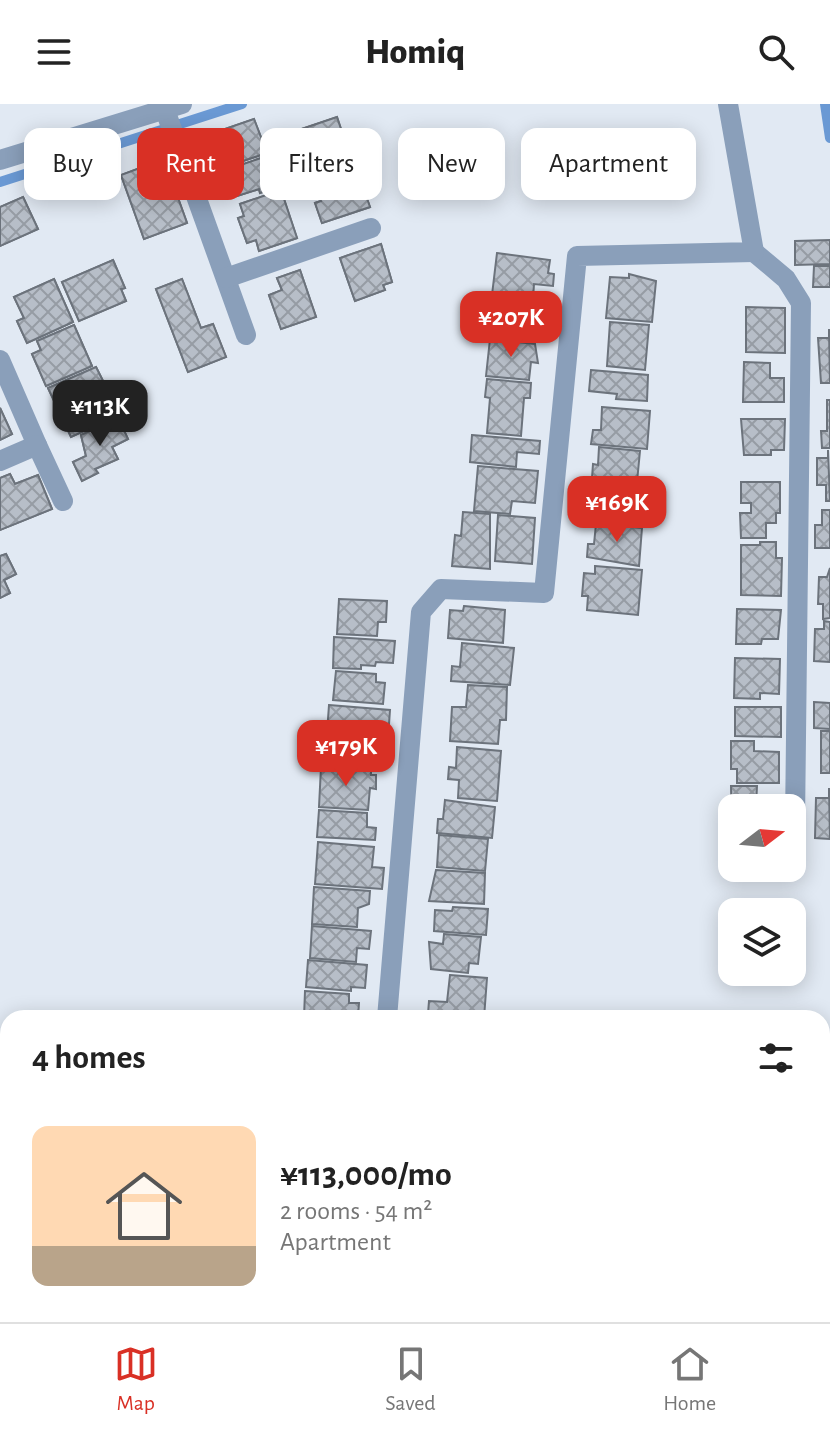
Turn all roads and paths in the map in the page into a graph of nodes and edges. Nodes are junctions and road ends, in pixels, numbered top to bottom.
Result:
1 (728, 104) edge
2 (174, 107) edge
3 (0, 158) edge
4 (371, 228) dead end
5 (754, 252) junction
6 (226, 278) junction
7 (246, 335) dead end
8 (0, 360) edge
9 (37, 445) junction
10 (0, 461) edge
11 (63, 501) dead end
12 (795, 794) edge
13 (388, 1010) edge

1 - 5 street
2 - 3 street
2 - 6 street
4 - 6 street
5 - 12 street
5 - 13 street
6 - 7 street
8 - 9 street
9 - 10 street
9 - 11 street

